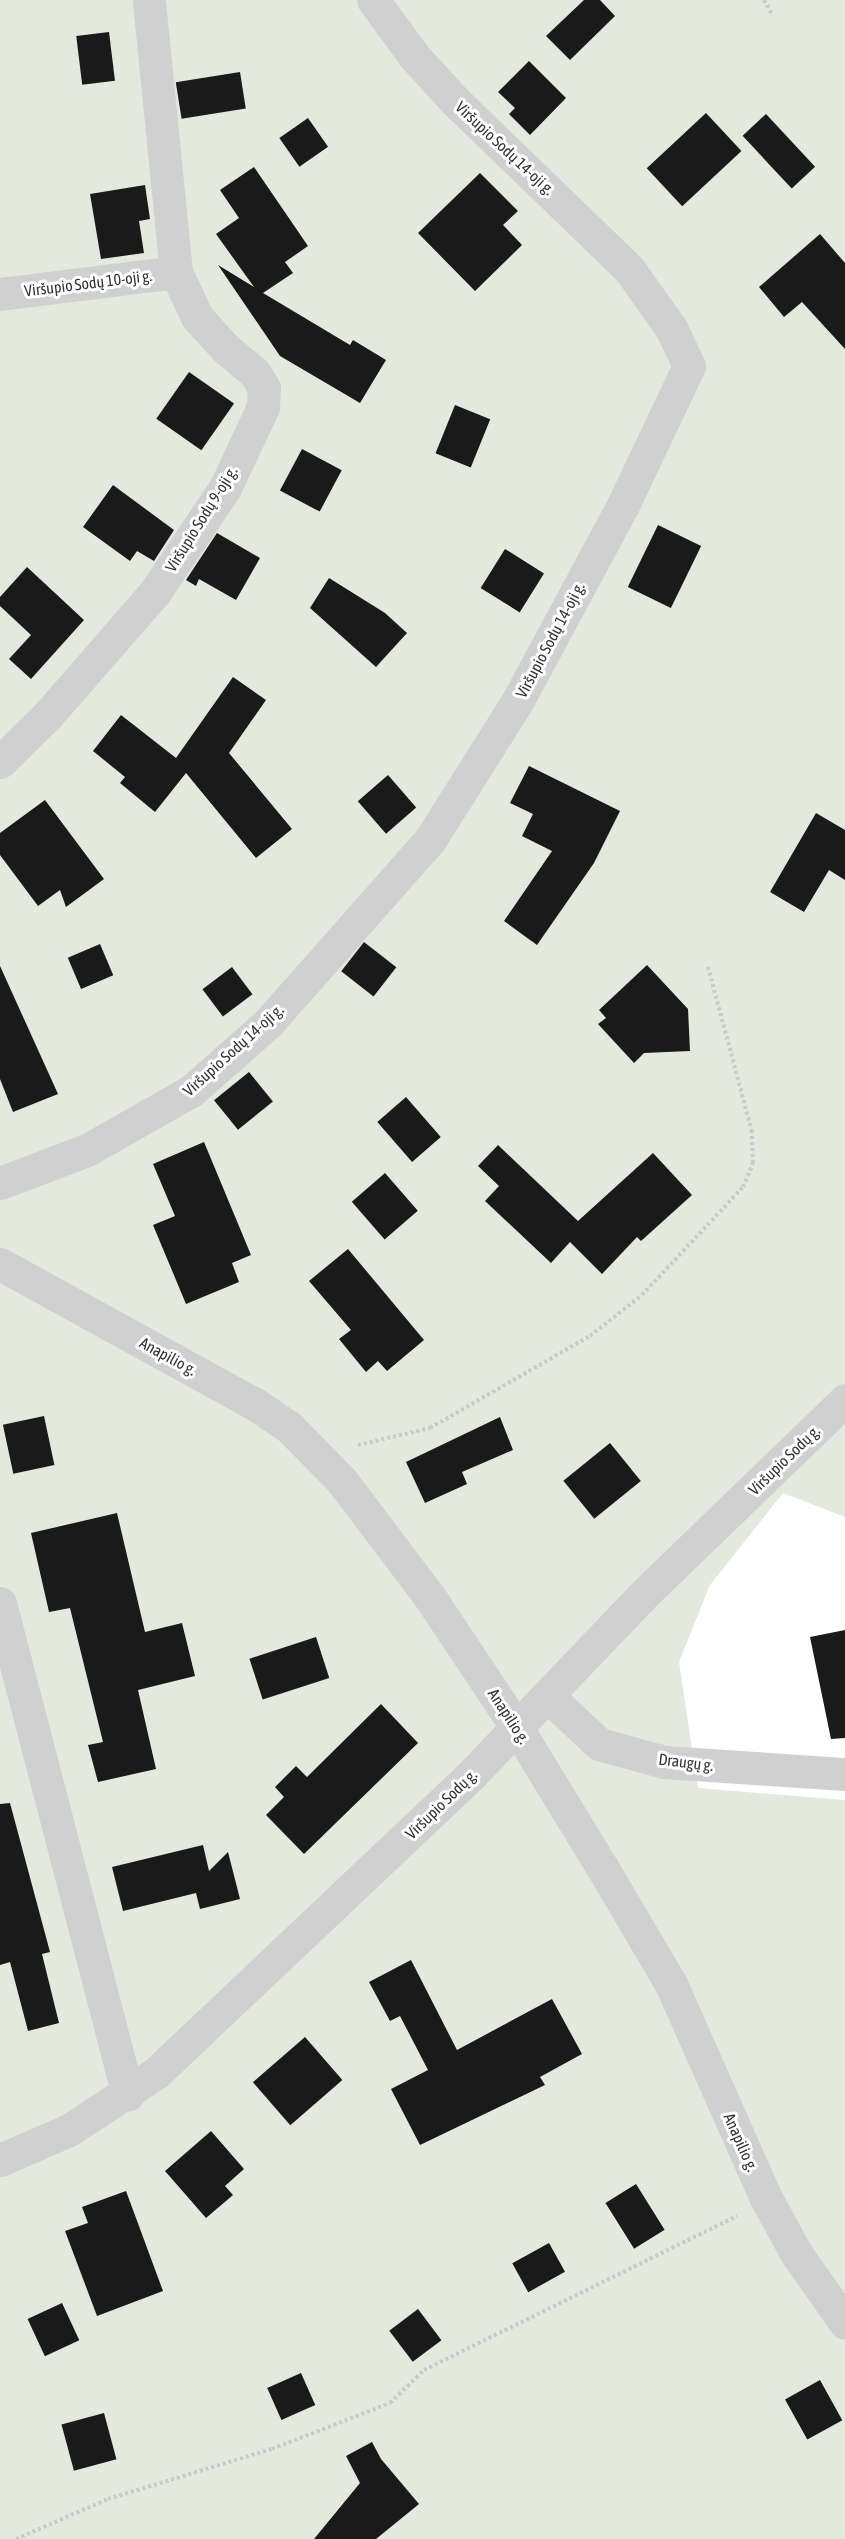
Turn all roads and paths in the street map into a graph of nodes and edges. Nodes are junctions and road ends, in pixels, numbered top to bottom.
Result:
1 (149, 0) edge
2 (373, 0) edge
3 (764, 0) edge
4 (773, 16) dead end
5 (176, 272) junction
6 (0, 294) edge
7 (0, 762) edge
8 (708, 967) dead end
9 (0, 1183) edge
10 (0, 1264) edge
11 (845, 1401) edge
12 (313, 1450) junction
13 (0, 1604) edge
14 (548, 1696) junction
15 (517, 1728) junction
16 (845, 1774) edge
17 (128, 2095) junction
18 (0, 2160) edge
19 (766, 2198) junction
20 (845, 2323) edge
21 (16, 2539) edge

1 - 5 street, Viršupio Sodų 9-oji g.
2 - 9 street, Viršupio Sodų 14-oji g.
3 - 4 path
5 - 6 street, Viršupio Sodų 10-oji g.
5 - 7 street, Viršupio Sodų 9-oji g.
8 - 12 path
10 - 12 street, Anapilio g.
11 - 14 street, Viršupio Sodų g.
12 - 15 street, Anapilio g.
13 - 17 street
14 - 15 street, Viršupio Sodų g.
14 - 16 street, Draugų g.
15 - 17 street, Viršupio Sodų g.
15 - 19 street, Anapilio g.
17 - 18 street, Viršupio Sodų g.
19 - 20 street, Anapilio g.
19 - 21 path

